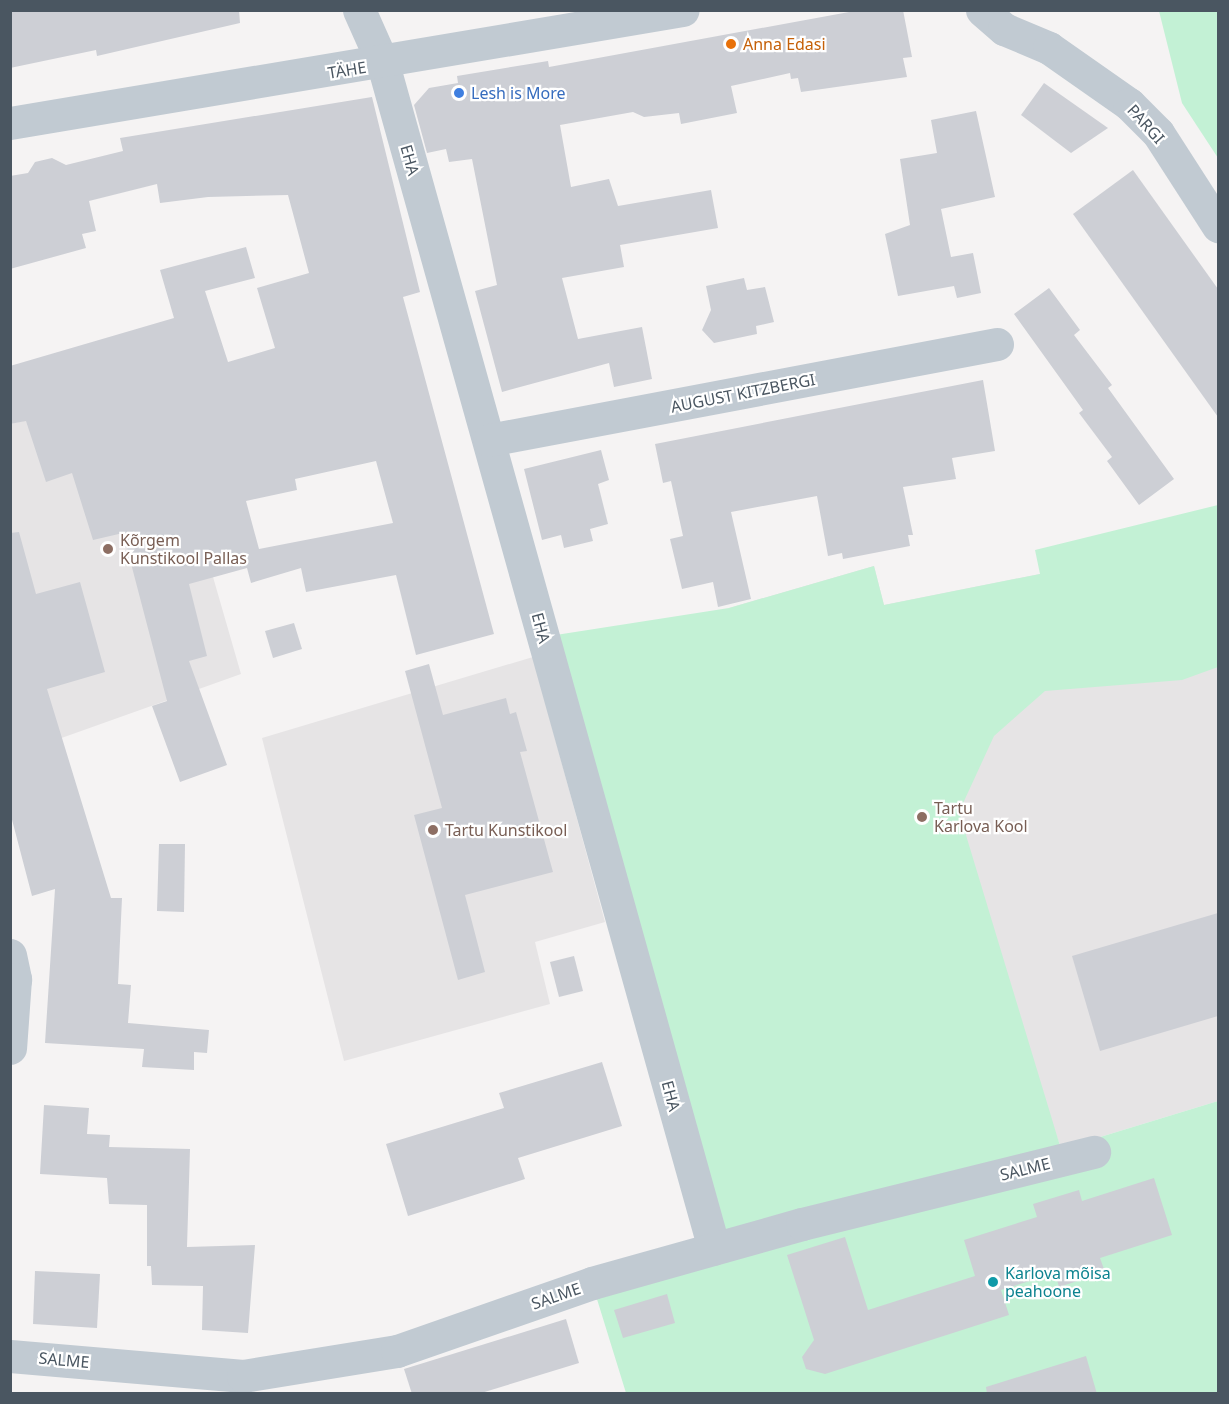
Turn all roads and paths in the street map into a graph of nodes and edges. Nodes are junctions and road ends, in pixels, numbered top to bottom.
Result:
1 (359, 10) edge
2 (683, 10) edge
3 (982, 10) edge
4 (1018, 10) edge
5 (1049, 48) junction
6 (383, 64) junction
7 (10, 123) edge
8 (1218, 226) edge
9 (997, 344) dead end
10 (489, 440) junction
11 (10, 955) edge
12 (10, 1048) edge
13 (1094, 1152) dead end
14 (714, 1249) junction
15 (10, 1356) edge
16 (259, 1383) edge

1 - 6 street, EHA
2 - 6 street, TÄHE
3 - 5 street, PARGI
4 - 5 street, PARGI
5 - 8 street, PARGI
6 - 7 street, TÄHE
6 - 10 street, EHA
9 - 10 street, AUGUST KITZBERGI
10 - 14 street, EHA
11 - 12 street
13 - 14 street, SALME
14 - 16 street, SALME
15 - 16 street, SALME

